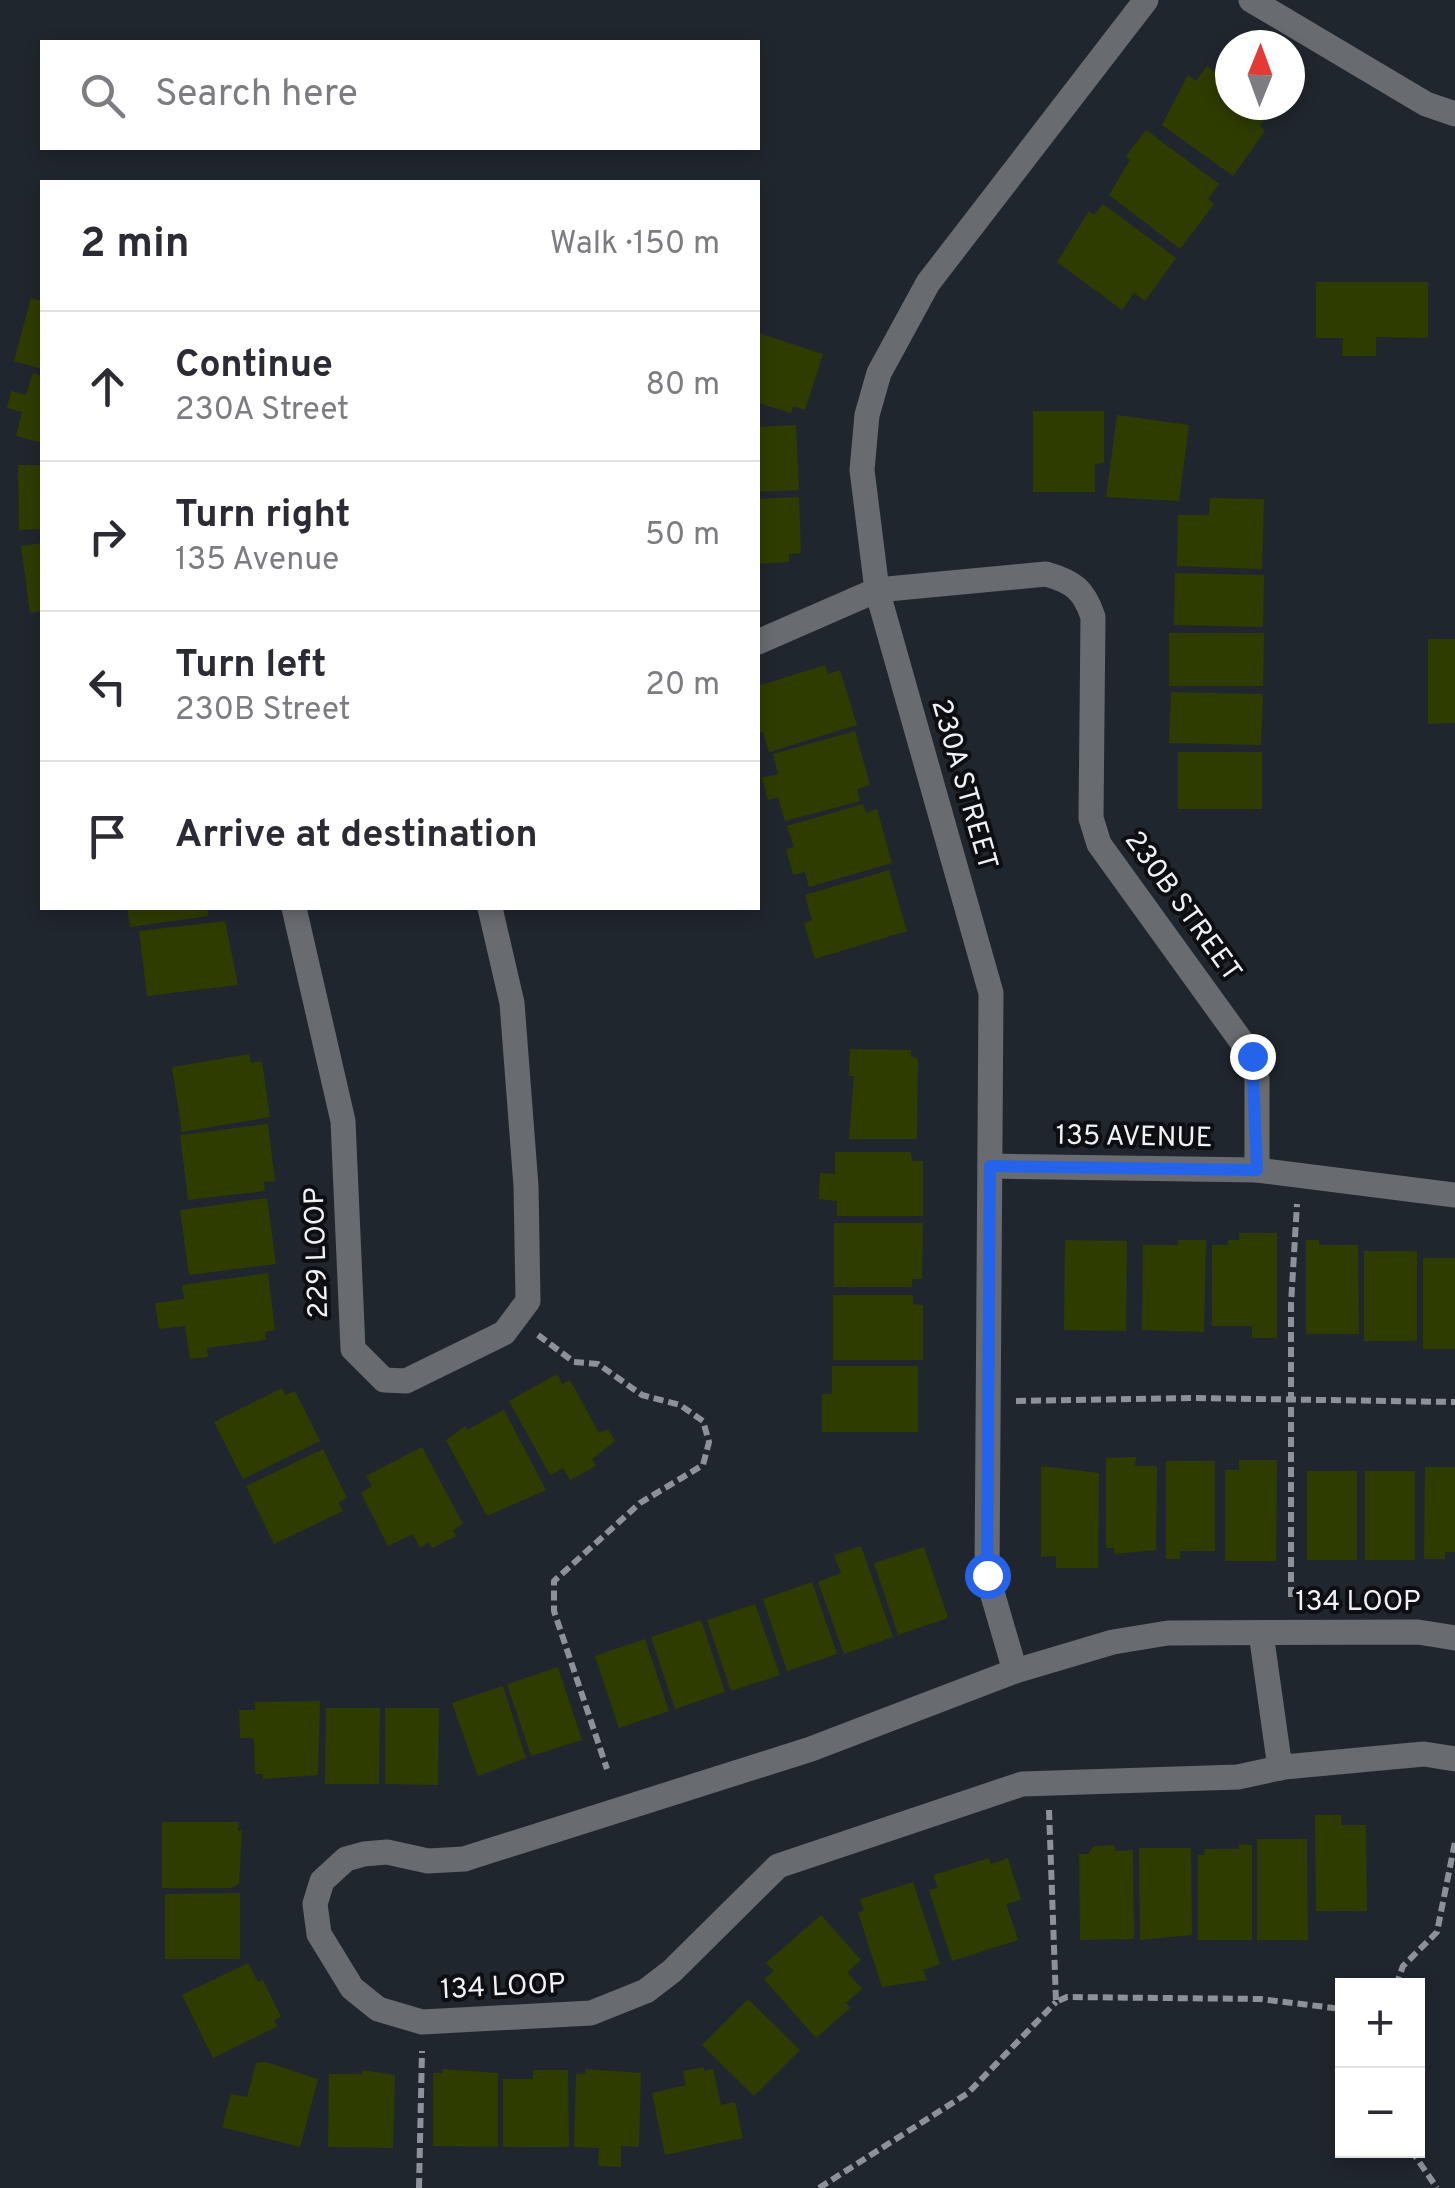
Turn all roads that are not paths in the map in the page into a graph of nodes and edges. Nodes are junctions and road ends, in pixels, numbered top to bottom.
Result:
1 (1146, 0) edge
2 (1250, 0) edge
3 (1455, 114) edge
4 (877, 590) junction
5 (760, 641) edge
6 (294, 910) edge
7 (490, 910) edge
8 (990, 1166) junction
9 (1257, 1170) junction
10 (1455, 1195) edge
11 (1260, 1632) junction
12 (1455, 1638) edge
13 (1015, 1671) junction
14 (1455, 1760) edge
15 (1280, 1768) junction

1 - 4 street, 230A STREET
2 - 3 street
4 - 5 street
4 - 8 street, 230A STREET
4 - 9 street, 230B STREET
6 - 7 street, 229 LOOP
8 - 9 street, 135 AVENUE
8 - 13 street, 230A STREET
9 - 10 street, 135 AVENUE
11 - 12 street, 134 LOOP
11 - 13 street, 134 LOOP
11 - 15 street, 134 LOOP
13 - 15 street, 134 LOOP
14 - 15 street, 134 LOOP

